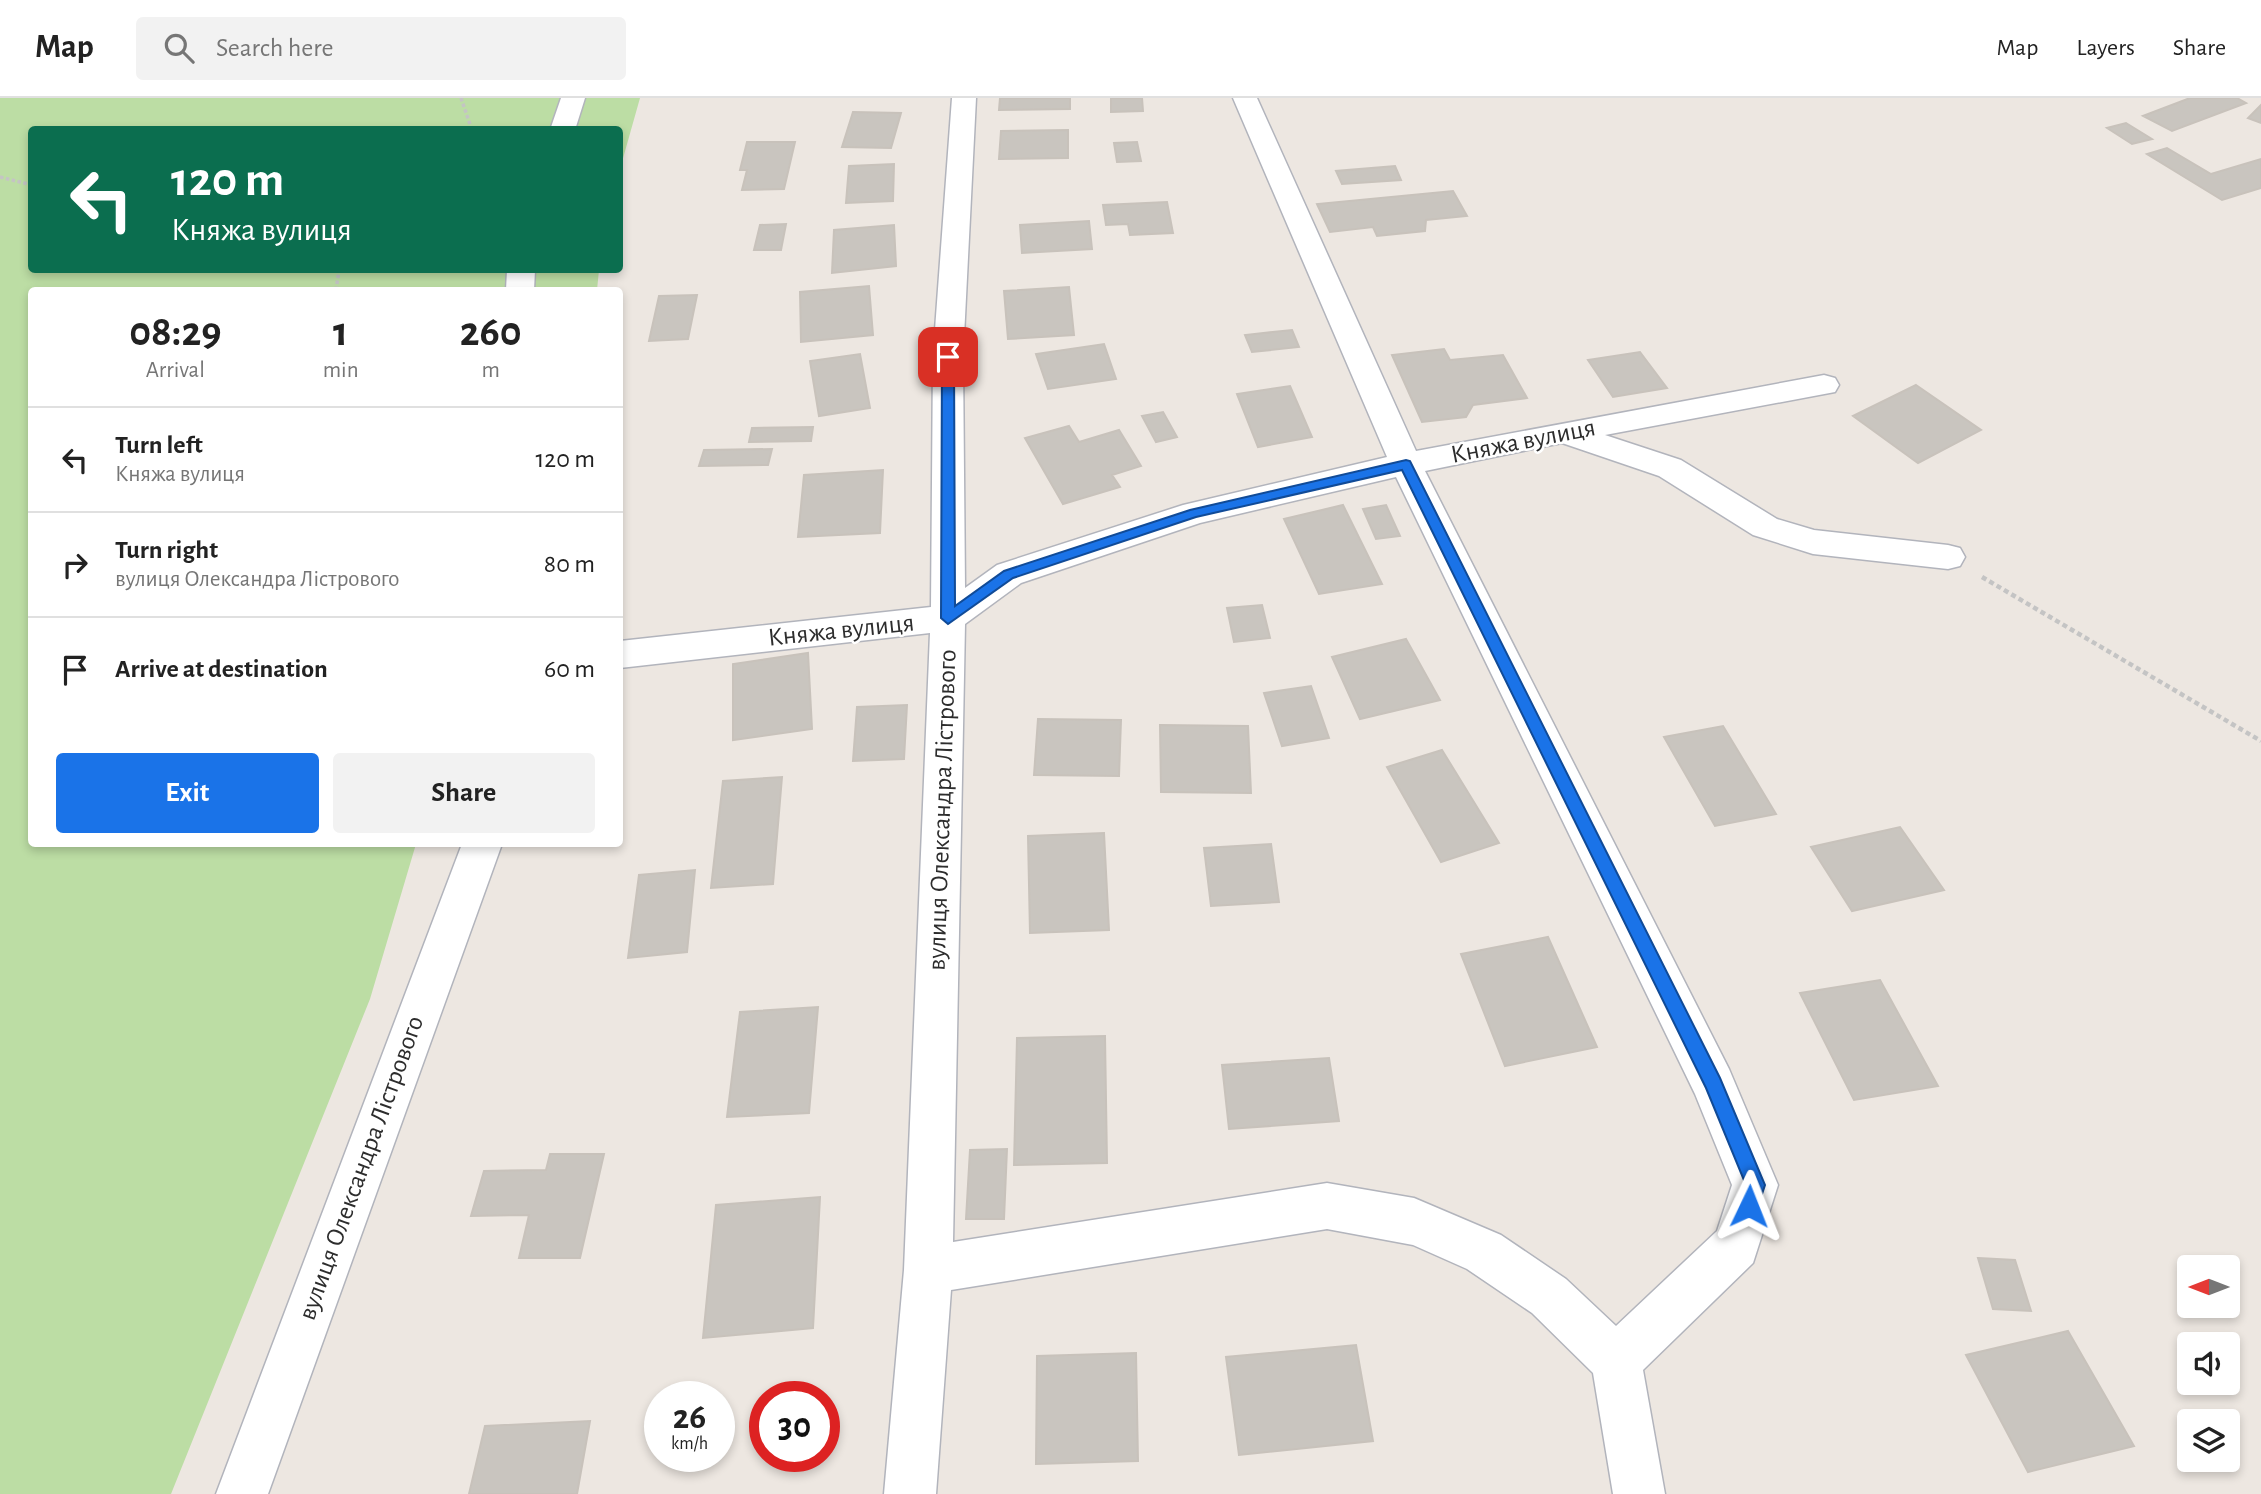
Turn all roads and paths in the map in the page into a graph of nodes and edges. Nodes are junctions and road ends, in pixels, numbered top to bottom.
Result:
1 (461, 98) edge
2 (573, 98) edge
3 (964, 98) edge
4 (1245, 98) edge
5 (471, 126) edge
6 (563, 126) edge
7 (0, 177) edge
8 (28, 184) edge
9 (1824, 385) dead end
10 (1561, 433) junction
11 (1406, 464) junction
12 (1948, 557) joint
13 (948, 618) junction
14 (623, 654) edge
15 (2261, 741) edge
16 (481, 847) edge
17 (928, 1270) junction
18 (1616, 1361) junction
19 (242, 1494) edge
20 (910, 1494) edge
21 (1639, 1494) edge

1 - 5 path
2 - 6 street
3 - 13 street, вулиця Олександра Лістрового
4 - 11 street
7 - 8 path
9 - 10 street, Княжа вулиця
10 - 11 street, Княжа вулиця
10 - 12 street
11 - 13 street, Княжа вулиця
11 - 18 street
12 - 15 path
13 - 14 street, Княжа вулиця
13 - 17 street, вулиця Олександра Лістрового
16 - 19 street, вулиця Олександра Лістрового
17 - 18 street
17 - 20 street, вулиця Олександра Лістрового
18 - 21 street

